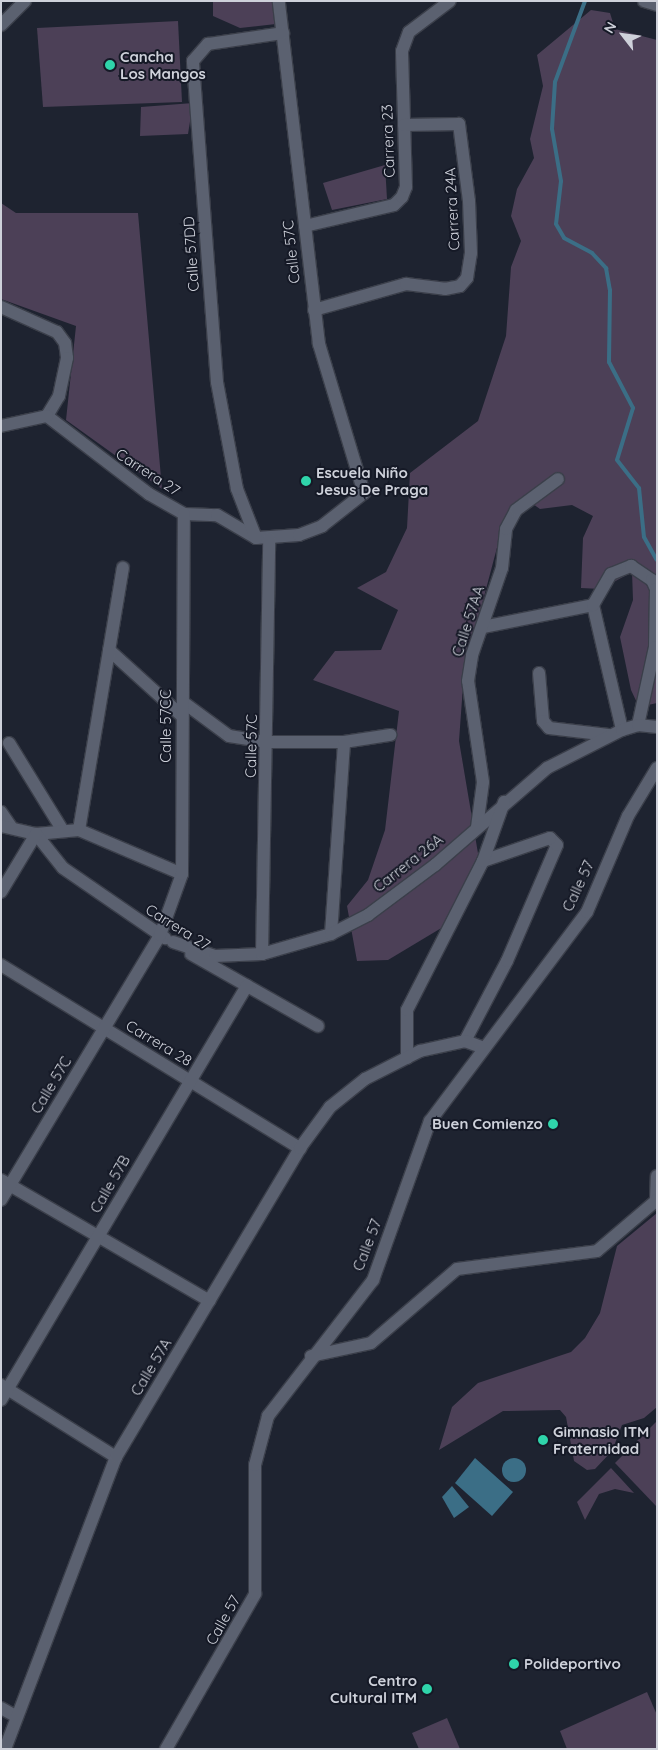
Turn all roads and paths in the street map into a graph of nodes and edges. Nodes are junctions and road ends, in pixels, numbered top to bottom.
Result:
1 (25, 1) edge
2 (279, 1) edge
3 (450, 1) edge
4 (644, 1) edge
5 (657, 5) edge
6 (1, 25) edge
7 (283, 33) junction
8 (404, 125) junction
9 (304, 226) junction
10 (1, 307) edge
11 (314, 310) junction
12 (47, 416) junction
13 (1, 426) edge
14 (558, 480) dead end
15 (184, 514) junction
16 (263, 538) junction
17 (123, 568) dead end
18 (593, 605) junction
19 (483, 627) junction
20 (109, 650) junction
21 (539, 674) dead end
22 (183, 702) junction
23 (182, 716) junction
24 (638, 725) junction
25 (657, 727) edge
26 (616, 733) junction
27 (390, 736) dead end
28 (268, 742) junction
29 (344, 742) junction
30 (9, 743) dead end
31 (657, 768) edge
32 (504, 802) junction
33 (1, 812) edge
34 (6, 827) edge
35 (477, 827) junction
36 (62, 829) junction
37 (79, 830) junction
38 (36, 834) junction
39 (483, 861) junction
40 (182, 874) junction
41 (1, 892) edge
42 (331, 934) junction
43 (160, 935) junction
44 (173, 942) junction
45 (262, 954) junction
46 (1, 965) edge
47 (247, 985) junction
48 (318, 1026) dead end
49 (104, 1028) junction
50 (465, 1041) junction
51 (484, 1048) junction
52 (407, 1058) junction
53 (190, 1080) junction
54 (300, 1148) junction
55 (657, 1176) edge
56 (6, 1182) edge
57 (1, 1200) edge
58 (657, 1200) edge
59 (97, 1237) junction
60 (210, 1302) junction
61 (311, 1356) junction
62 (3, 1391) edge
63 (116, 1457) junction
64 (1, 1708) edge
65 (16, 1717) junction
66 (5, 1749) edge
67 (166, 1749) edge

1 - 6 street
2 - 7 street, Calle 57C
3 - 8 street, Carrera 23
4 - 5 street
7 - 9 street, Calle 57C
7 - 16 street, Calle 57DD
8 - 9 street, Carrera 23
8 - 11 street, Carrera 24A
9 - 11 street, Calle 57C
10 - 12 street
11 - 16 street, Calle 57C
12 - 13 street
12 - 15 street, Carrera 27
14 - 19 street, Calle 57AA
15 - 16 street, Carrera 27
15 - 22 street, Calle 57CC
16 - 28 street, Calle 57C
17 - 20 street
18 - 19 street
18 - 24 street
18 - 26 street
19 - 35 street, Calle 57AA
20 - 23 street
20 - 37 street
21 - 26 street
22 - 23 street, Calle 57CC
22 - 28 street
23 - 40 street, Calle 57CC
24 - 25 street, Carrera 26A
24 - 26 street, Carrera 26A
26 - 32 street, Carrera 26A
27 - 29 street
28 - 29 street
28 - 45 street, Calle 57C
29 - 42 street
30 - 36 street
31 - 51 street, Calle 57
32 - 35 street, Carrera 26A
32 - 39 street
33 - 34 street
34 - 38 street
35 - 42 street, Carrera 26A
36 - 37 street
36 - 38 street
37 - 40 street
38 - 41 street
38 - 43 street, Carrera 27
39 - 50 street
39 - 52 street
40 - 43 street, Calle 57CC
42 - 45 street, Carrera 26A
43 - 44 street, Carrera 27
43 - 49 street, Calle 57C
44 - 45 street, Carrera 26A
44 - 47 street, Carrera 27
46 - 49 street, Carrera 28
47 - 48 street, Carrera 27
47 - 53 street, Calle 57B
49 - 53 street, Carrera 28
49 - 56 street, Calle 57C
50 - 51 street
50 - 52 street, Calle 57A
51 - 61 street, Calle 57
52 - 54 street, Calle 57A
53 - 54 street, Carrera 28
53 - 59 street, Calle 57B
54 - 60 street, Calle 57A
55 - 58 street
56 - 57 street, Calle 57C
56 - 59 street
58 - 61 street
59 - 60 street
59 - 62 street, Calle 57B
60 - 63 street, Calle 57A
61 - 67 street, Calle 57
62 - 63 street
63 - 65 street, Calle 57A
64 - 65 street
65 - 66 street, Calle 57A

